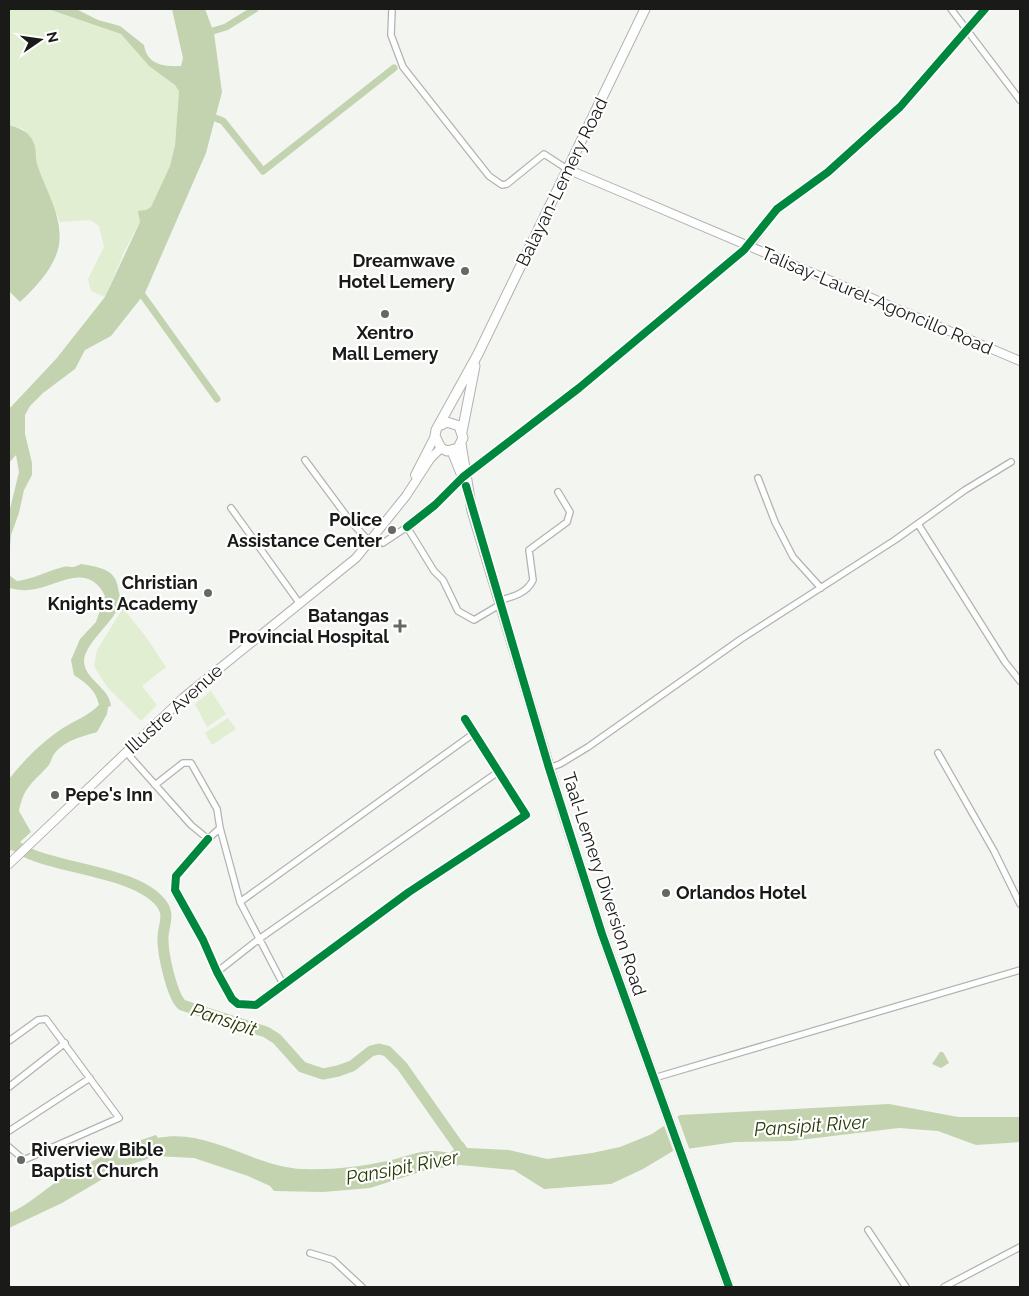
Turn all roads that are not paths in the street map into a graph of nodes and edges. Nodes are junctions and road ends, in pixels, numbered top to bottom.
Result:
1 (392, 9) edge
2 (645, 9) edge
3 (951, 9) edge
4 (985, 9) edge
5 (967, 32) junction
6 (1020, 100) edge
7 (568, 169) junction
8 (754, 241) dead end
9 (744, 250) dead end
10 (478, 354) junction
11 (1020, 361) edge
12 (441, 425) junction
13 (462, 432) junction
14 (435, 436) junction
15 (462, 444) junction
16 (440, 448) junction
17 (452, 451) junction
18 (305, 460) dead end
19 (1011, 462) dead end
20 (758, 478) dead end
21 (465, 479) junction
22 (558, 492) dead end
23 (406, 496) junction
24 (231, 508) dead end
25 (918, 524) junction
26 (407, 527) junction
27 (376, 535) junction
28 (371, 543) junction
29 (821, 588) junction
30 (501, 602) junction
31 (300, 604) junction
32 (1020, 681) edge
33 (465, 718) dead end
34 (473, 734) junction
35 (126, 752) junction
36 (938, 753) dead end
37 (549, 768) junction
38 (498, 772) junction
39 (155, 785) junction
40 (220, 828) junction
41 (208, 839) junction
42 (12, 862) edge
43 (240, 902) junction
44 (1020, 904) edge
45 (259, 939) junction
46 (1020, 970) edge
47 (217, 972) junction
48 (283, 984) junction
49 (9, 1041) edge
50 (65, 1044) junction
51 (90, 1078) junction
52 (654, 1078) junction
53 (9, 1087) edge
54 (9, 1132) edge
55 (9, 1147) edge
56 (868, 1230) dead end
57 (1020, 1247) edge
58 (310, 1253) dead end
59 (362, 1287) edge
60 (730, 1287) edge
61 (906, 1287) edge
62 (944, 1287) edge

1 - 7 street
2 - 7 main road, Balayan-Lemery Road
3 - 5 street
4 - 5 street
5 - 6 street
5 - 8 street
7 - 10 main road, Balayan-Lemery Road
7 - 11 main road, Talisay-Laurel-Agoncillo Road
9 - 21 street
10 - 12 main road, Balayan-Lemery Road
10 - 13 main road, Balayan-Lemery Road
12 - 13 main road
12 - 14 main road
13 - 15 main road
14 - 16 main road
14 - 23 main road, Illustre Avenue
15 - 17 main road
15 - 21 main road, Taal-Lemery Diversion Road
16 - 17 main road
16 - 23 main road, Illustre Avenue
17 - 21 main road, Taal-Lemery Diversion Road
18 - 28 street
19 - 25 street
20 - 29 street
21 - 26 street
21 - 30 main road, Taal-Lemery Diversion Road
22 - 30 street
23 - 27 main road, Illustre Avenue
24 - 31 street
25 - 29 street
25 - 32 street
26 - 27 street
26 - 30 street
27 - 28 main road, Illustre Avenue
28 - 31 main road, Illustre Avenue
29 - 37 street
30 - 37 main road, Taal-Lemery Diversion Road
31 - 35 main road, Illustre Avenue
33 - 34 street
34 - 38 street
34 - 43 street
35 - 39 street
35 - 42 main road, Illustre Avenue
36 - 44 street
37 - 52 main road, Taal-Lemery Diversion Road
38 - 45 street
38 - 48 street
39 - 40 street
39 - 41 street
40 - 41 street
40 - 43 street
41 - 47 street
43 - 45 street
45 - 47 street
45 - 48 street
46 - 52 street
47 - 48 street
49 - 50 street
50 - 51 street
50 - 53 street
51 - 54 street
51 - 55 street
52 - 60 main road, Taal-Lemery Diversion Road
56 - 61 street
57 - 62 street
58 - 59 street

